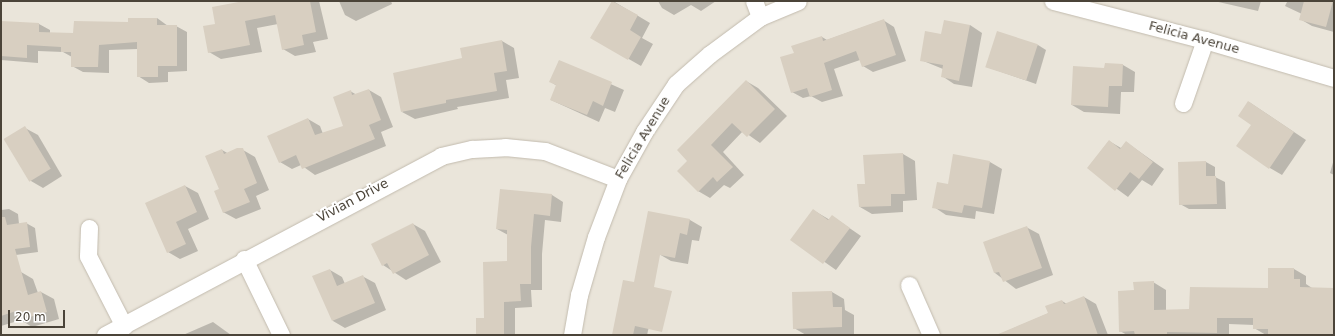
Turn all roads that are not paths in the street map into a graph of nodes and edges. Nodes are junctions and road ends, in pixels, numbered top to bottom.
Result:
1 (754, 1) edge
2 (798, 1) edge
3 (1053, 1) edge
4 (760, 17) junction
5 (1205, 40) junction
6 (1334, 78) edge
7 (1183, 103) dead end
8 (618, 179) junction
9 (89, 228) dead end
10 (244, 259) junction
11 (909, 285) dead end
12 (124, 326) junction
13 (105, 335) edge
14 (281, 335) edge
15 (572, 335) edge
16 (931, 335) edge

1 - 4 street
2 - 4 street, Felicia Avenue
3 - 5 street, Felicia Avenue
4 - 8 street, Felicia Avenue
5 - 6 street, Felicia Avenue
5 - 7 street
8 - 10 street, Vivian Drive
8 - 15 street, Felicia Avenue
9 - 12 street
10 - 12 street, Vivian Drive
10 - 14 street
11 - 16 street
12 - 13 street, Vivian Drive

